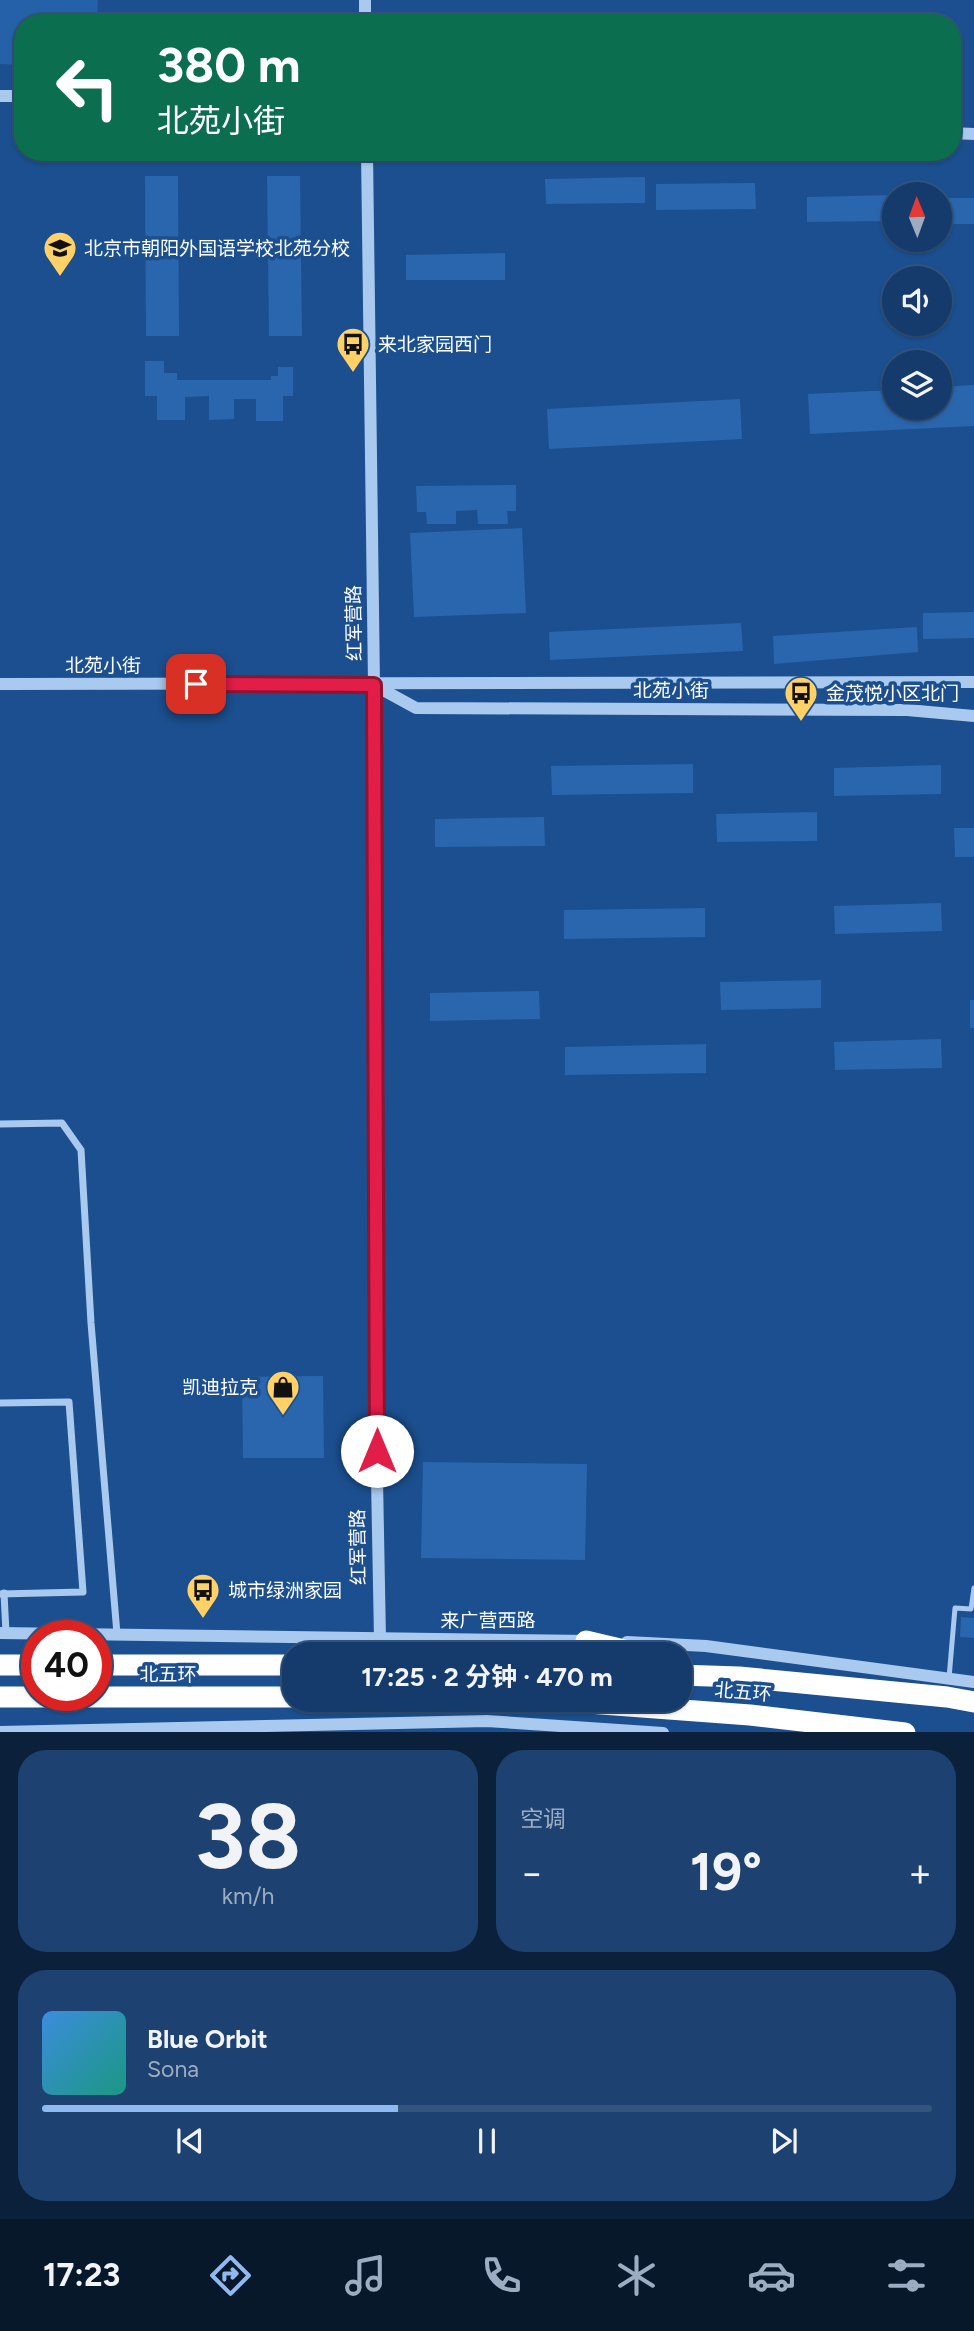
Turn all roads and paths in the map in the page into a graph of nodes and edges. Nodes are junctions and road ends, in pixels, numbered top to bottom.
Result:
1 (367, 161) edge
2 (974, 682) edge
3 (0, 684) edge
4 (374, 685) junction
5 (974, 716) edge
6 (0, 1124) edge
7 (0, 1403) edge
8 (974, 1588) edge
9 (2, 1594) edge
10 (3, 1633) edge
11 (117, 1634) junction
12 (380, 1639) junction
13 (586, 1641) junction
14 (590, 1642) edge
15 (0, 1665) edge
16 (21, 1665) edge
17 (112, 1665) edge
18 (282, 1665) edge
19 (692, 1666) edge
20 (692, 1675) edge
21 (739, 1677) junction
22 (949, 1679) junction
23 (974, 1682) edge
24 (0, 1697) edge
25 (282, 1697) edge
26 (974, 1702) edge
27 (692, 1711) edge
28 (426, 1728) edge
29 (0, 1732) edge
30 (663, 1732) edge
31 (905, 1732) edge

1 - 4 street, 红军营路
2 - 4 street, 北苑小街
3 - 4 street, 北苑小街
4 - 5 street, 北苑小街
4 - 12 street, 红军营路
6 - 11 street
7 - 9 street
8 - 22 lane
9 - 10 street
10 - 11 street, 来广营西路
11 - 12 street, 来广营西路
12 - 13 street, 来广营西路
13 - 14 highway
13 - 22 street, 来广营西路
15 - 16 highway
17 - 18 highway, 北五环
19 - 21 highway
20 - 21 highway, 北五环
21 - 26 highway, 北五环
22 - 23 street, 来广营西路
24 - 25 highway, 北五环
27 - 31 highway, 北五环
28 - 29 street
28 - 30 street

